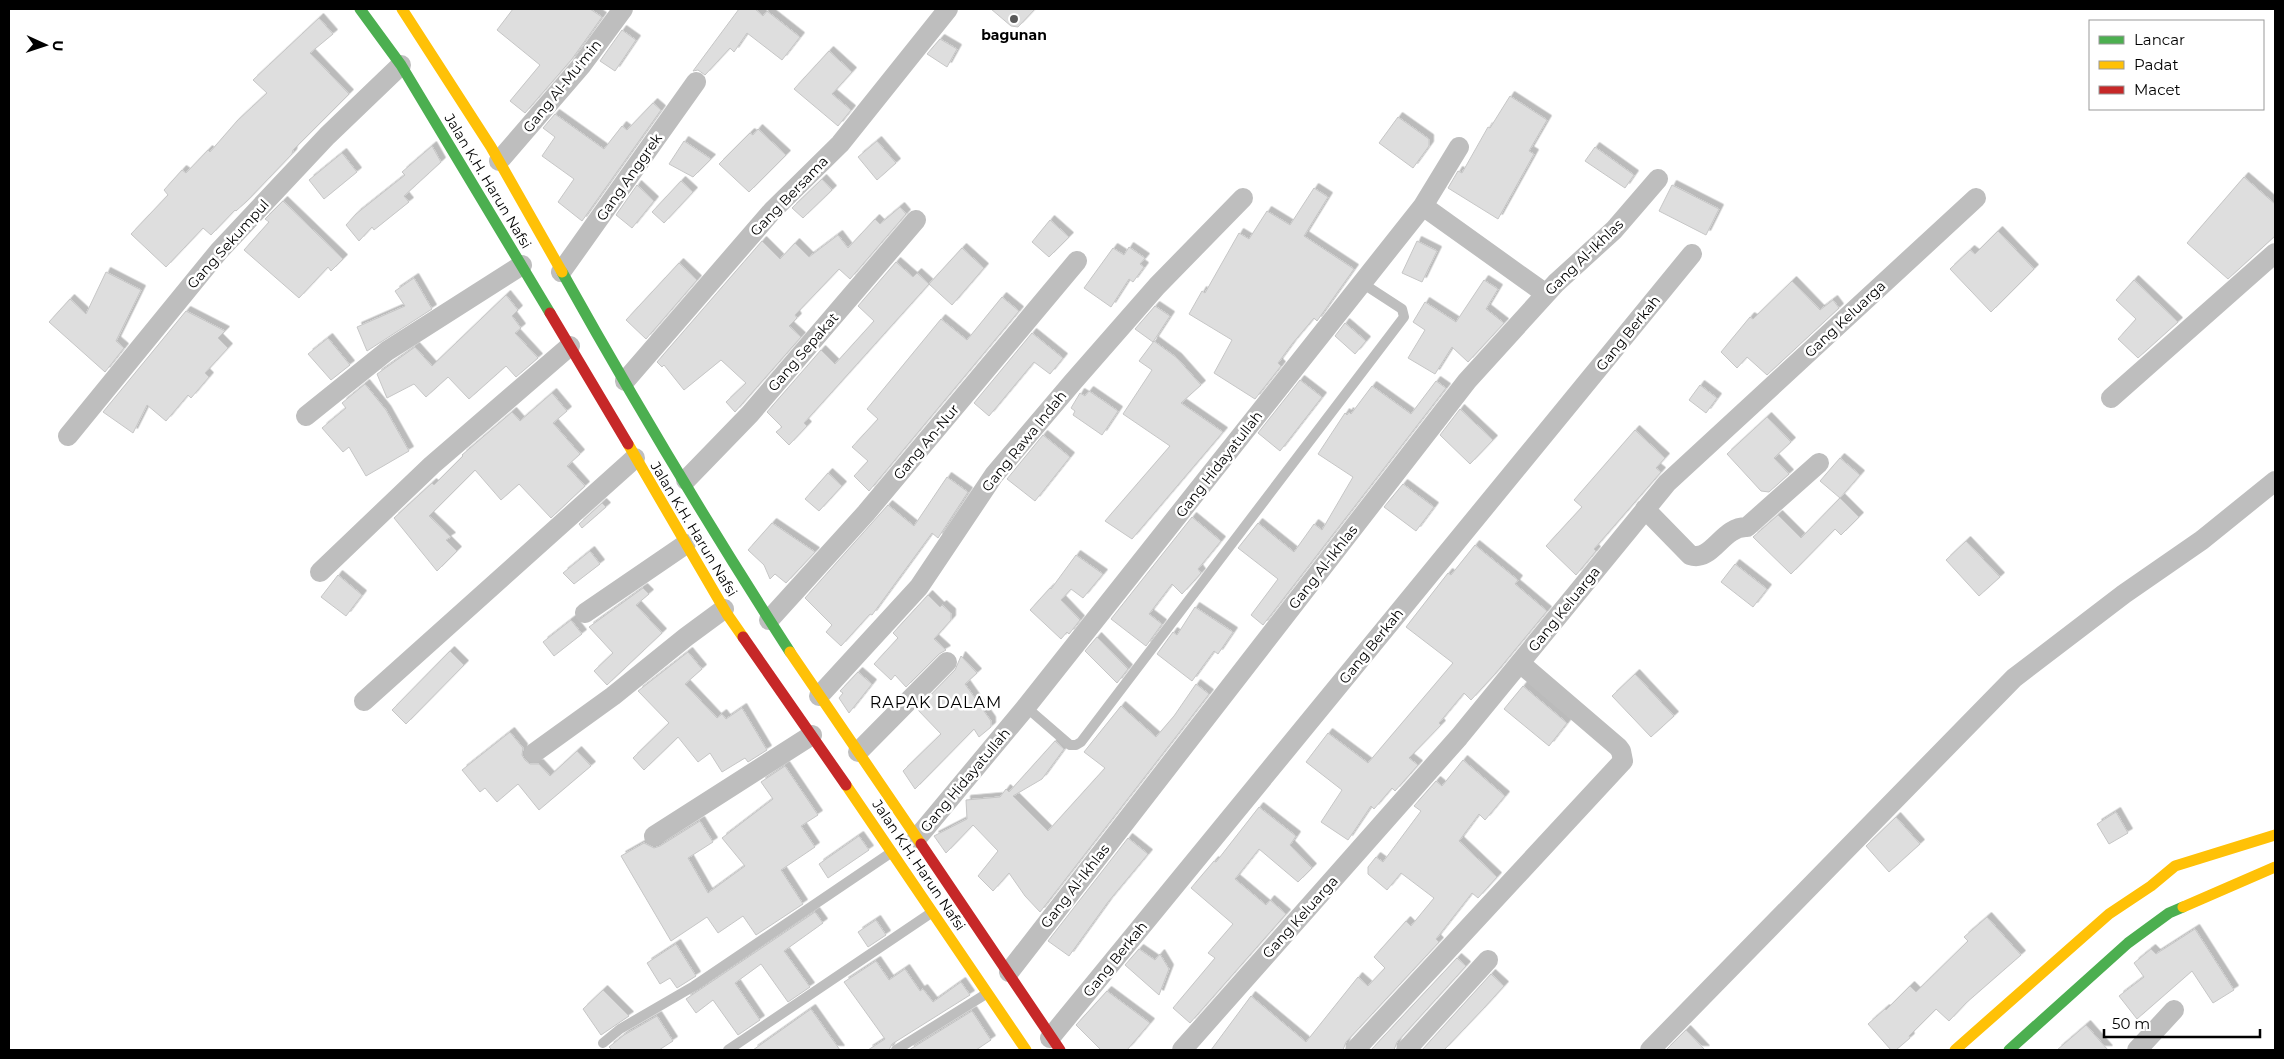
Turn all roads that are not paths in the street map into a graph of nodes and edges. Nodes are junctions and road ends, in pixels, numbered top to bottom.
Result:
1 (360, 9) edge
2 (623, 9) edge
3 (948, 9) edge
4 (405, 10) edge
5 (401, 65) junction
6 (696, 82) dead end
7 (1459, 147) dead end
8 (499, 161) junction
9 (1658, 179) dead end
10 (1243, 198) dead end
11 (1976, 198) dead end
12 (1423, 206) junction
13 (916, 220) dead end
14 (1692, 254) dead end
15 (2275, 254) edge
16 (1076, 261) dead end
17 (522, 265) junction
18 (561, 272) junction
19 (1362, 283) junction
20 (1546, 294) junction
21 (570, 346) junction
22 (625, 381) junction
23 (2111, 398) dead end
24 (306, 416) dead end
25 (68, 436) dead end
26 (635, 458) junction
27 (1819, 463) dead end
28 (686, 480) junction
29 (2275, 480) edge
30 (1645, 510) junction
31 (686, 544) junction
32 (320, 572) dead end
33 (724, 609) junction
34 (585, 613) dead end
35 (769, 620) junction
36 (946, 662) dead end
37 (1520, 663) junction
38 (806, 676) junction
39 (780, 693) junction
40 (819, 696) junction
41 (364, 701) dead end
42 (1026, 707) junction
43 (812, 736) junction
44 (858, 752) junction
45 (534, 753) dead end
46 (2275, 835) edge
47 (654, 836) dead end
48 (917, 838) junction
49 (893, 852) junction
50 (2275, 866) edge
51 (932, 912) junction
52 (1488, 960) dead end
53 (1009, 972) junction
54 (987, 993) junction
55 (2174, 1010) dead end
56 (603, 1043) dead end
57 (1055, 1044) edge
58 (728, 1050) edge
59 (896, 1050) edge
60 (1026, 1050) edge
61 (1182, 1050) edge
62 (1355, 1050) edge
63 (1406, 1050) edge
64 (1650, 1050) edge
65 (1955, 1050) edge
66 (2009, 1050) edge
67 (2137, 1050) edge

1 - 5 main road, Jalan K.H. Harun Nafsi
2 - 8 street, Gang Al-Mu'min
3 - 22 street, Gang Bersama
4 - 8 main road, Jalan K.H. Harun Nafsi
5 - 17 main road, Jalan K.H. Harun Nafsi
5 - 25 street, Gang Sekumpul
6 - 18 street, Gang Anggrek
7 - 12 street, Gang Hidayatullah
8 - 18 main road, Jalan K.H. Harun Nafsi
9 - 20 street, Gang Al-Ikhlas
10 - 40 street, Gang Rawa Indah
11 - 30 street, Gang Keluarga
12 - 19 street, Gang Hidayatullah
12 - 20 street
13 - 28 street, Gang Sepakat
14 - 57 street, Gang Berkah
15 - 23 street
16 - 35 street, Gang An-Nur
17 - 21 main road, Jalan K.H. Harun Nafsi
17 - 24 street
18 - 22 main road, Jalan K.H. Harun Nafsi
19 - 42 street, Gang Hidayatullah
19 - 42 lane
20 - 53 street, Gang Al-Ikhlas
21 - 26 main road, Jalan K.H. Harun Nafsi
21 - 32 street
22 - 28 main road, Jalan K.H. Harun Nafsi
26 - 31 main road, Jalan K.H. Harun Nafsi
26 - 41 street
27 - 30 street
28 - 35 main road, Jalan K.H. Harun Nafsi
29 - 64 street
30 - 37 street, Gang Keluarga
31 - 33 main road, Jalan K.H. Harun Nafsi
31 - 34 street
33 - 39 main road, Jalan K.H. Harun Nafsi
33 - 45 street
35 - 38 main road, Jalan K.H. Harun Nafsi
36 - 44 street
37 - 61 street, Gang Keluarga
37 - 62 street
38 - 39 main road
38 - 40 main road, Jalan K.H. Harun Nafsi
39 - 43 main road, Jalan K.H. Harun Nafsi
40 - 44 main road, Jalan K.H. Harun Nafsi
42 - 48 street, Gang Hidayatullah
43 - 47 street
43 - 49 main road, Jalan K.H. Harun Nafsi
44 - 48 main road, Jalan K.H. Harun Nafsi
46 - 65 main road
48 - 53 main road, Jalan K.H. Harun Nafsi
49 - 51 main road, Jalan K.H. Harun Nafsi
49 - 56 lane
50 - 66 main road
51 - 54 main road, Jalan K.H. Harun Nafsi
51 - 58 lane
52 - 63 street
53 - 57 main road, Jalan K.H. Harun Nafsi
54 - 59 lane
54 - 60 main road, Jalan K.H. Harun Nafsi
55 - 67 street

